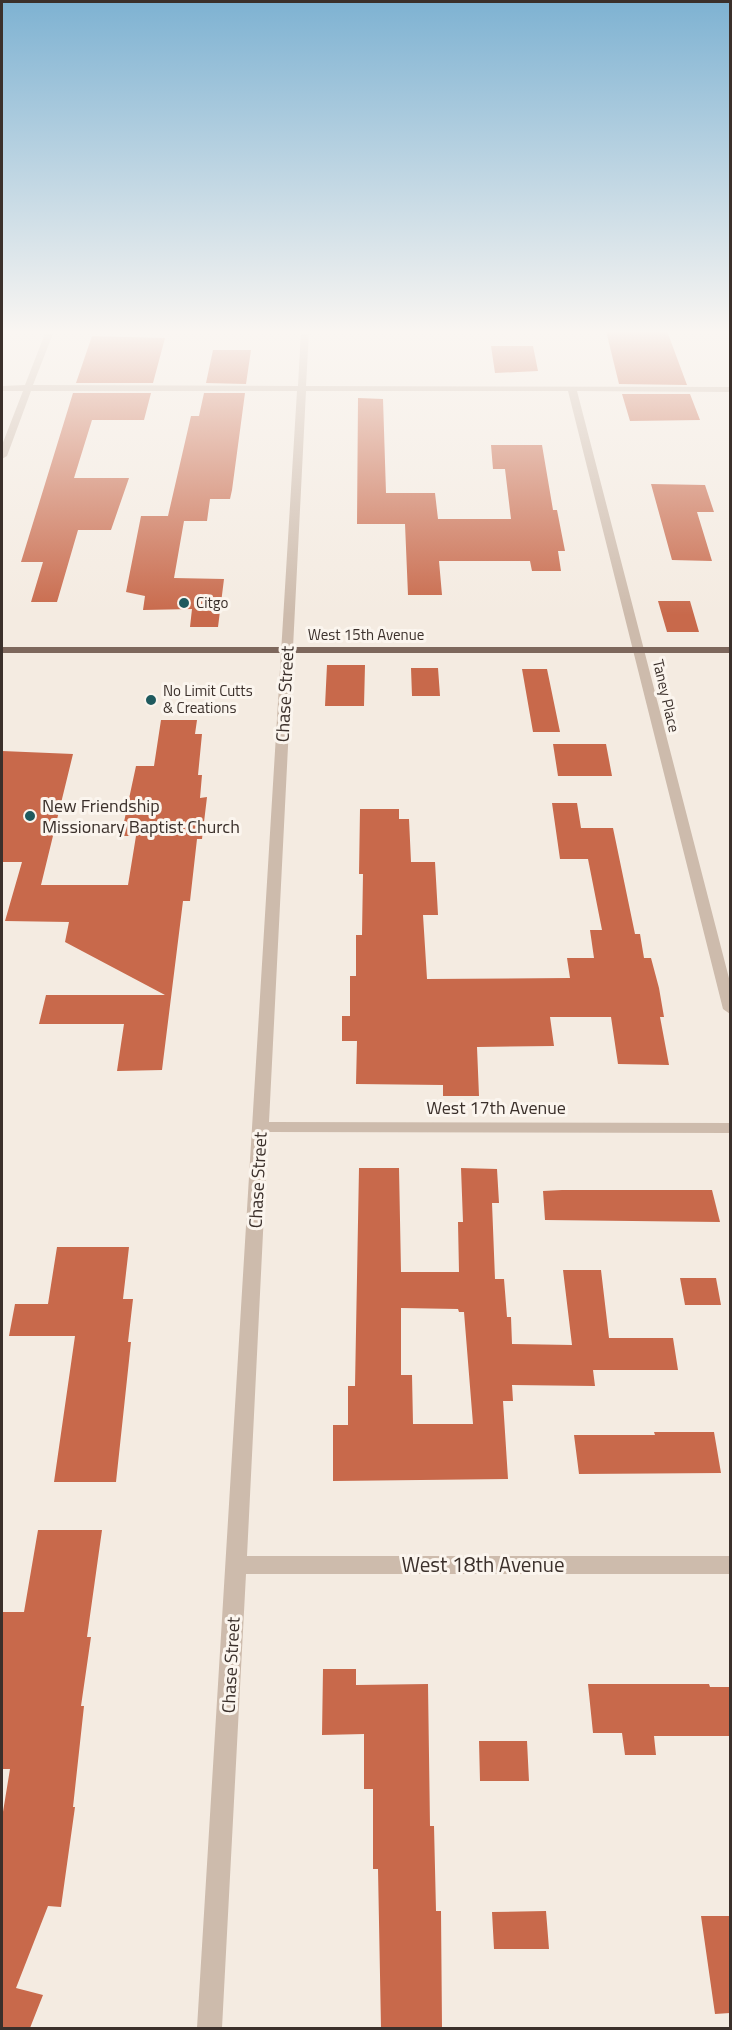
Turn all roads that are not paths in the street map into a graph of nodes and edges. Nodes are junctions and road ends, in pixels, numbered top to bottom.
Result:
1 (14, 426) edge
2 (300, 426) edge
3 (582, 426) edge
4 (2, 456) edge
5 (2, 650) edge
6 (288, 650) junction
7 (640, 650) junction
8 (730, 650) edge
9 (730, 1009) edge
10 (261, 1127) junction
11 (730, 1128) edge
12 (236, 1565) junction
13 (730, 1566) edge
14 (210, 2028) edge

1 - 4 street
2 - 6 street, Chase Street
3 - 7 street, Taney Place
5 - 6 main road, West 15th Avenue
6 - 7 main road, West 15th Avenue
6 - 10 street, Chase Street
7 - 8 main road, West 15th Avenue
7 - 9 street, Taney Place
10 - 11 street, West 17th Avenue
10 - 12 street, Chase Street
12 - 13 street, West 18th Avenue
12 - 14 street, Chase Street

